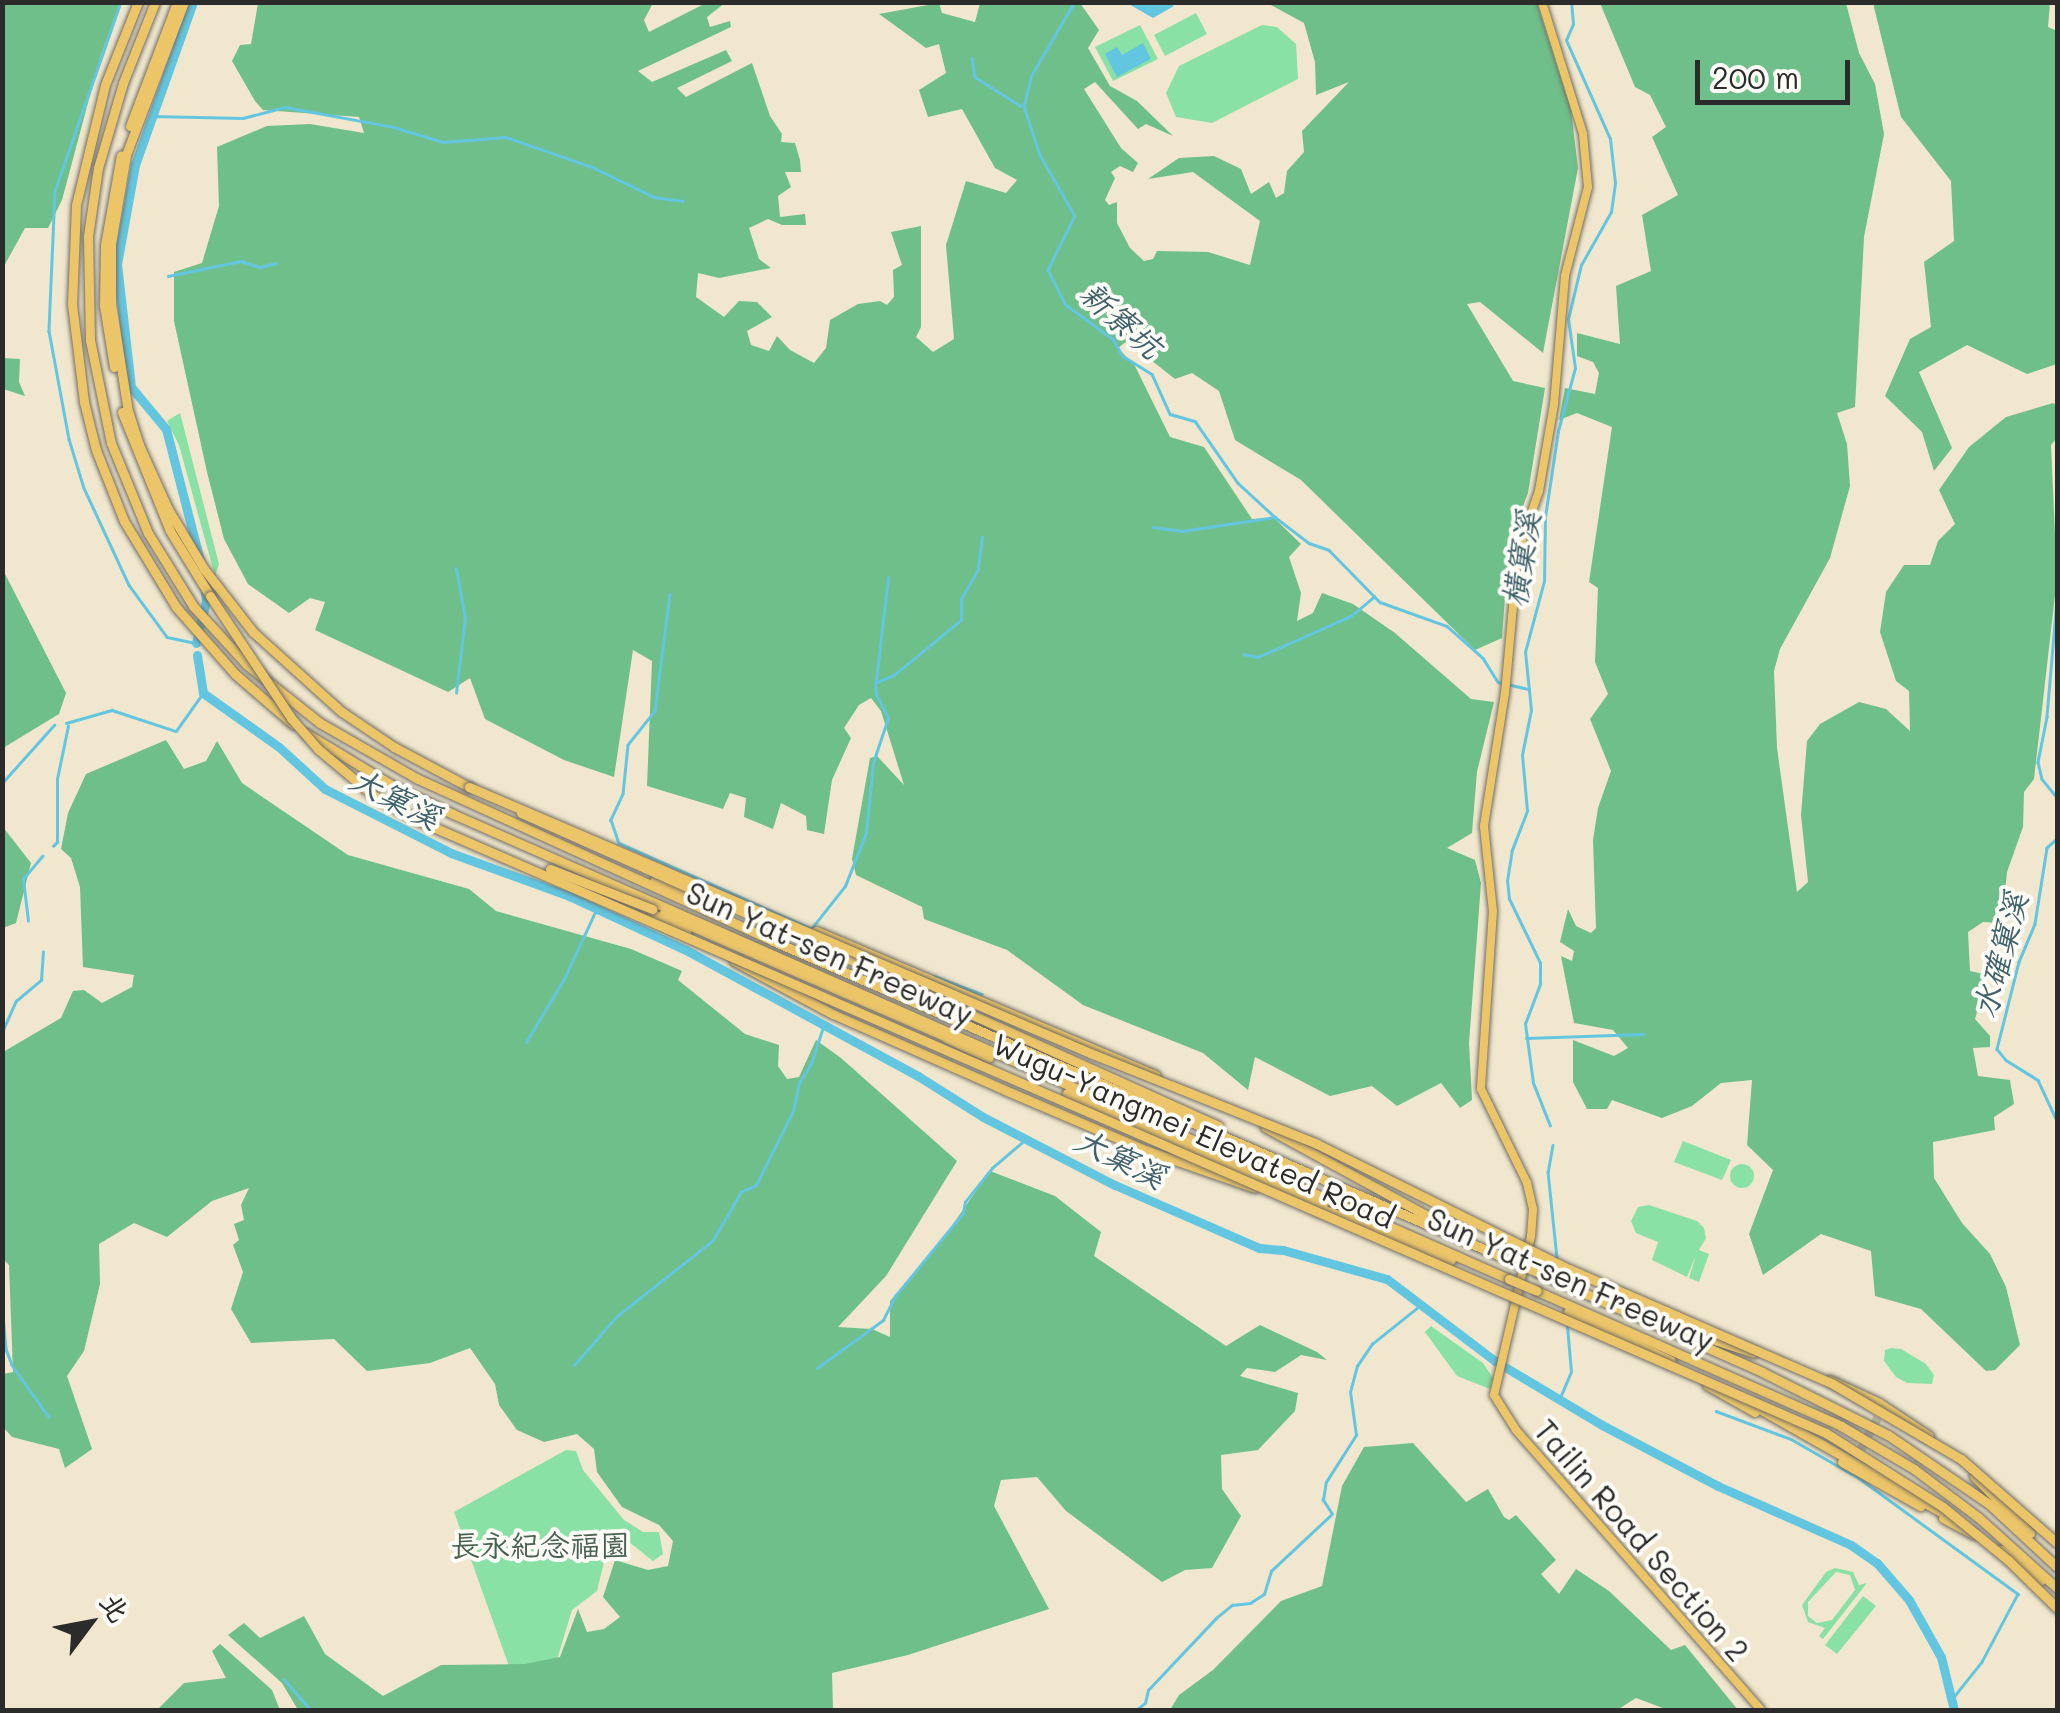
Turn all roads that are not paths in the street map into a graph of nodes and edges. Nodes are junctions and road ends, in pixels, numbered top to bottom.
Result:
1 (138, 2) edge
2 (155, 2) edge
3 (176, 2) edge
4 (184, 2) edge
5 (1542, 2) edge
6 (468, 787) junction
7 (486, 848) junction
8 (553, 858) junction
9 (598, 861) junction
10 (946, 1038) junction
11 (1014, 1064) junction
12 (1269, 1154) junction
13 (1372, 1226) junction
14 (1481, 1247) junction
15 (1508, 1282) junction
16 (1536, 1294) junction
17 (1626, 1312) junction
18 (1582, 1318) junction
19 (1861, 1449) tunnel mouth
20 (1854, 1462) junction
21 (2058, 1544) edge
22 (2004, 1552) junction
23 (2058, 1566) edge
24 (2058, 1592) edge
25 (2058, 1609) edge
26 (1761, 1710) edge

1 - 8 highway, Sun Yat-sen Freeway
2 - 9 highway, Sun Yat-sen Freeway
3 - 7 highway, Wugu-Yangmei Elevated Road, bridge
4 - 6 highway, Wugu-Yangmei Elevated Road
5 - 26 main road
6 - 12 highway, bridge
6 - 21 highway, Wugu-Yangmei Elevated Road, bridge
7 - 10 highway, bridge
7 - 25 highway, Wugu-Yangmei Elevated Road, bridge
8 - 11 highway, Sun Yat-sen Freeway
8 - 13 highway
9 - 12 highway, Sun Yat-sen Freeway
9 - 14 highway
10 - 11 highway
10 - 13 highway
11 - 15 highway, Sun Yat-sen Freeway
12 - 14 highway, Sun Yat-sen Freeway
13 - 15 highway
14 - 17 highway, Sun Yat-sen Freeway, bridge
15 - 16 highway, Sun Yat-sen Freeway, bridge
16 - 18 highway
16 - 24 highway, Sun Yat-sen Freeway
17 - 23 highway, Sun Yat-sen Freeway
17 - 23 highway
18 - 20 highway
18 - 22 highway
19 - 20 highway
20 - 22 highway
22 - 24 highway

